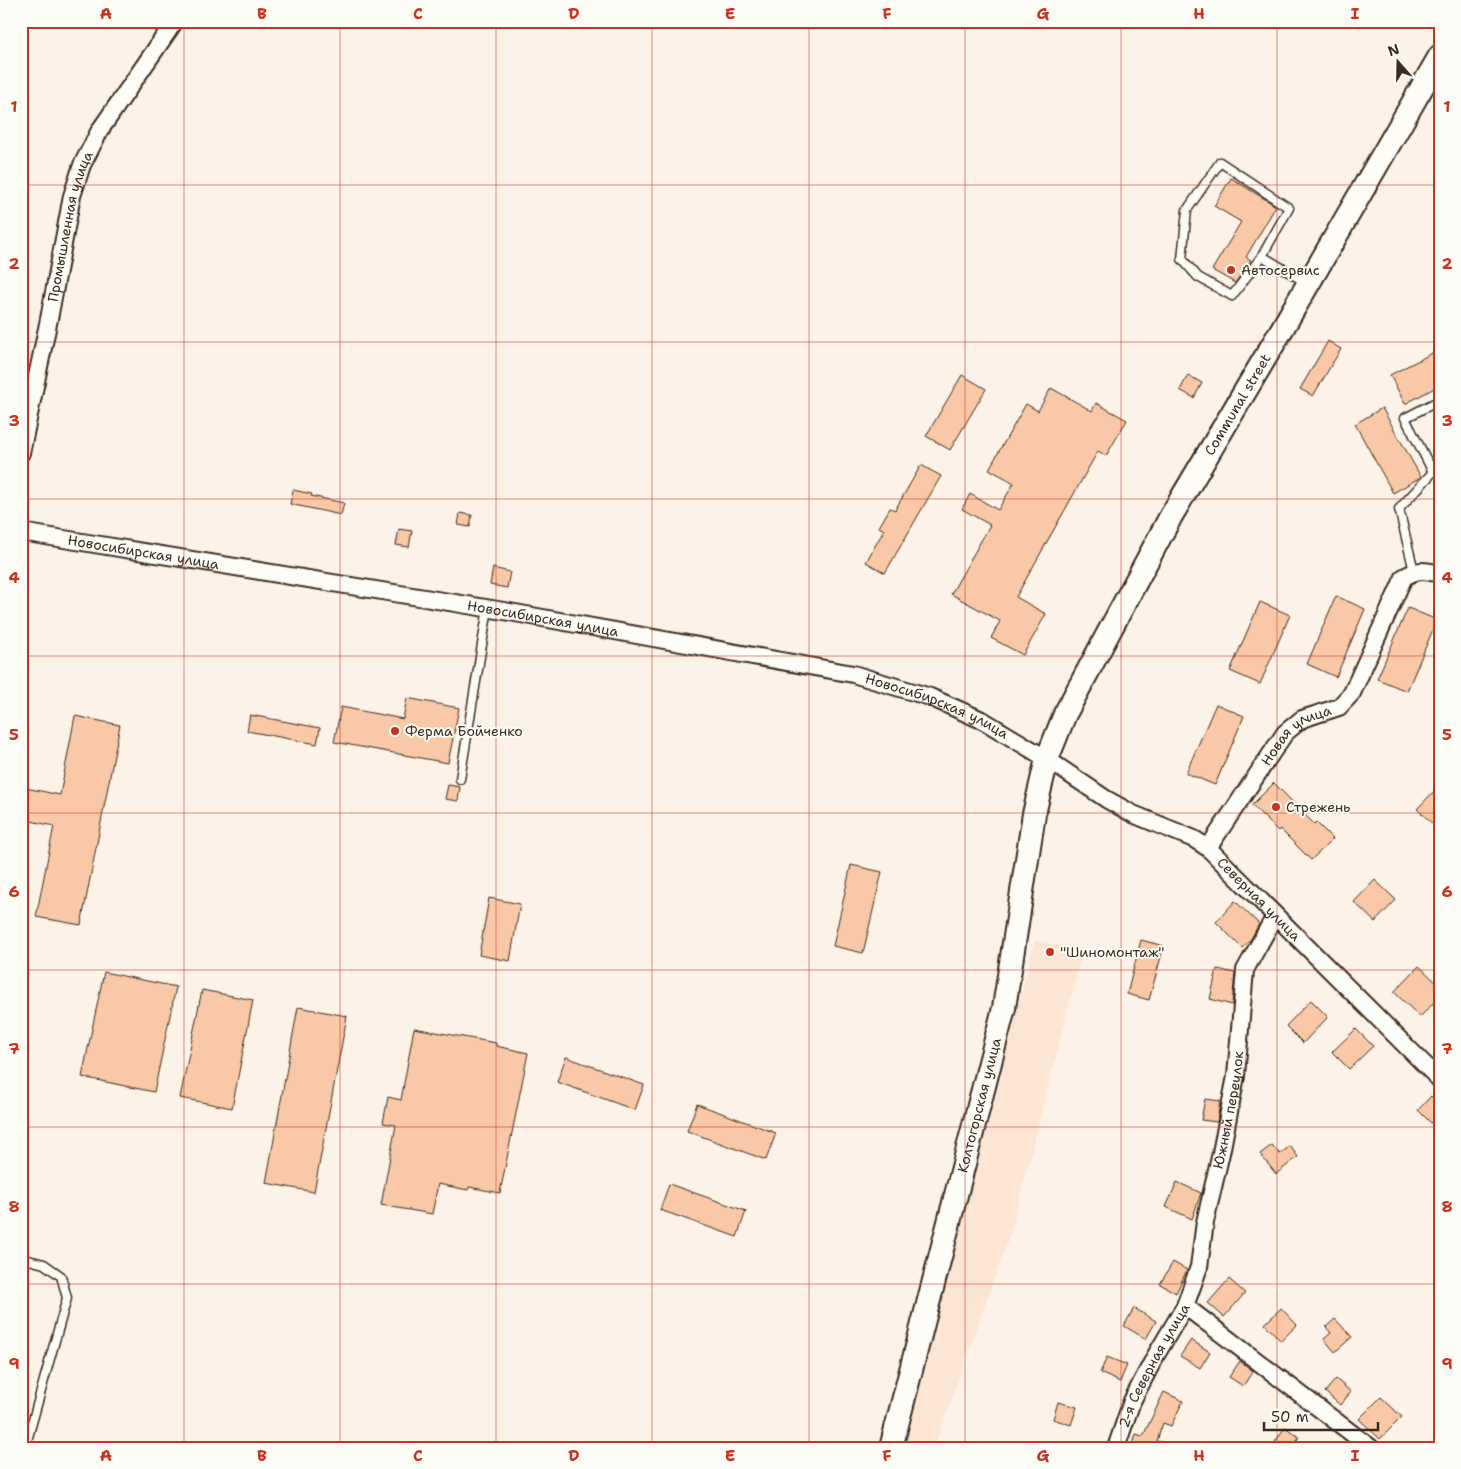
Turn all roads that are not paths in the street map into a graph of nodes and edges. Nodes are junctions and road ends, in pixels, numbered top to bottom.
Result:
1 (175, 21) edge
2 (1440, 56) edge
3 (1262, 256) junction
4 (1308, 284) junction
5 (1440, 400) edge
6 (21, 453) edge
7 (1437, 470) edge
8 (21, 532) edge
9 (1414, 571) junction
10 (1440, 574) edge
11 (488, 608) junction
12 (1047, 759) junction
13 (460, 779) dead end
14 (1208, 848) junction
15 (1275, 916) junction
16 (1440, 1080) edge
17 (21, 1258) edge
18 (1185, 1306) junction
19 (25, 1448) edge
20 (891, 1448) edge
21 (1116, 1448) edge
22 (1371, 1448) edge

1 - 6 street, Промышленная улица
2 - 4 main road, Communal street
3 - 3 lane
3 - 4 lane
4 - 12 main road, Communal street
5 - 7 lane
7 - 9 lane
8 - 11 street, Новосибирская улица
9 - 10 street
9 - 14 street, Новая улица
11 - 12 street, Новосибирская улица
11 - 13 lane
12 - 14 street, Северная улица
12 - 20 main road, Колтогорская улица
14 - 15 street, Северная улица
15 - 16 street, Северная улица
15 - 18 street, Южный переулок
17 - 19 lane
18 - 21 street, 2-я Северная улица
18 - 22 street, 2-я Северная улица

